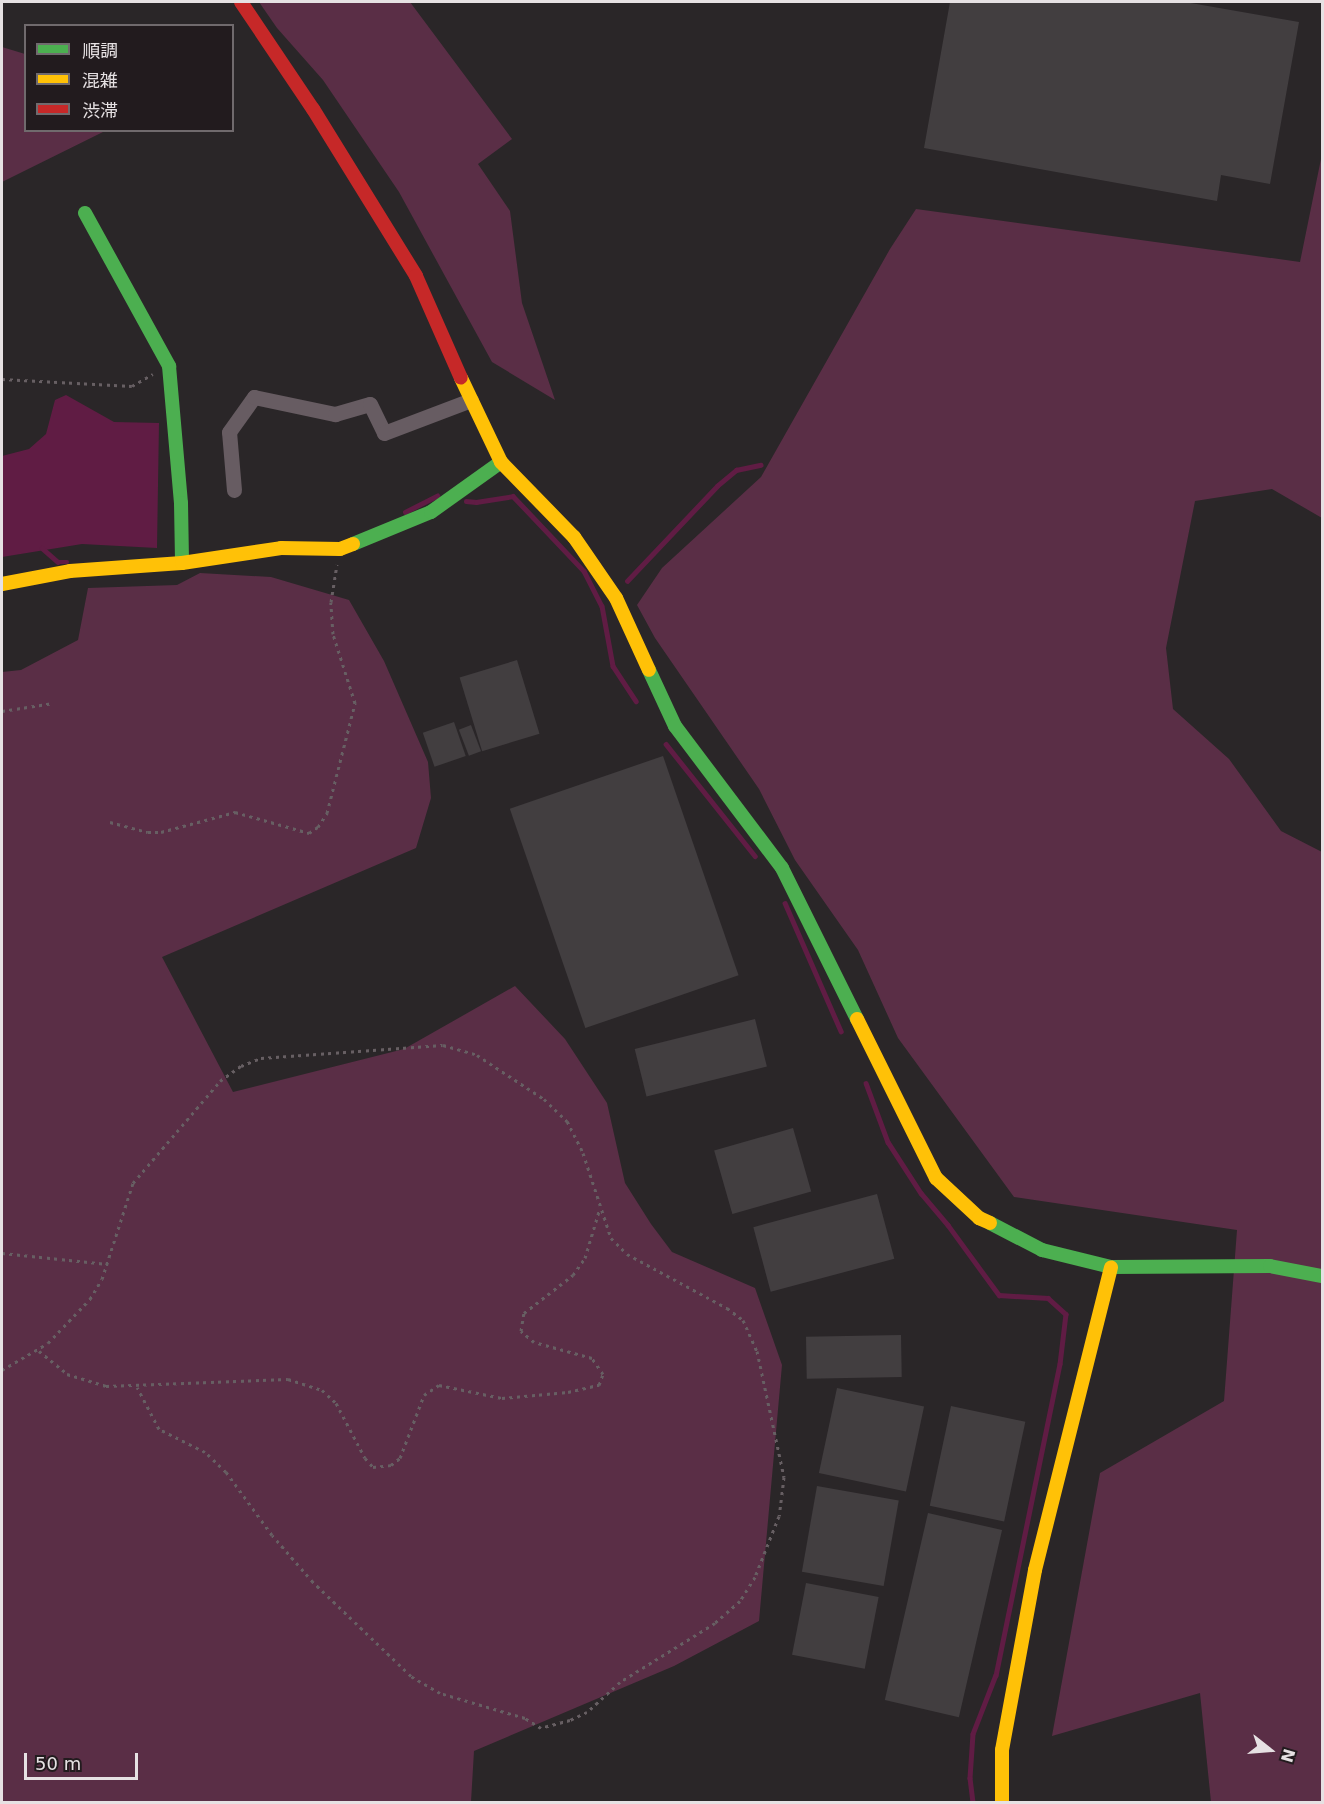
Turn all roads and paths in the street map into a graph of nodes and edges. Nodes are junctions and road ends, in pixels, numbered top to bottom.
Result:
1 (241, 2) edge
2 (85, 213) dead end
3 (168, 366) junction
4 (2, 379) edge
5 (471, 400) junction
6 (501, 462) junction
7 (234, 490) dead end
8 (340, 549) junction
9 (183, 563) junction
10 (2, 584) edge
11 (53, 703) dead end
12 (2, 711) edge
13 (110, 822) dead end
14 (601, 1208) junction
15 (2, 1253) edge
16 (107, 1264) junction
17 (1111, 1267) junction
18 (1323, 1276) edge
19 (39, 1351) junction
20 (2, 1370) edge
21 (137, 1387) junction
22 (1002, 1803) edge

1 - 5 street
2 - 3 street
3 - 4 path
3 - 9 street
5 - 6 street
5 - 7 street
6 - 8 street
6 - 17 street
8 - 9 street
8 - 13 path
9 - 10 street
11 - 12 path
14 - 16 path
14 - 21 path
14 - 21 path
15 - 16 path
16 - 19 path
17 - 18 street
17 - 22 street
19 - 20 path
19 - 21 path

